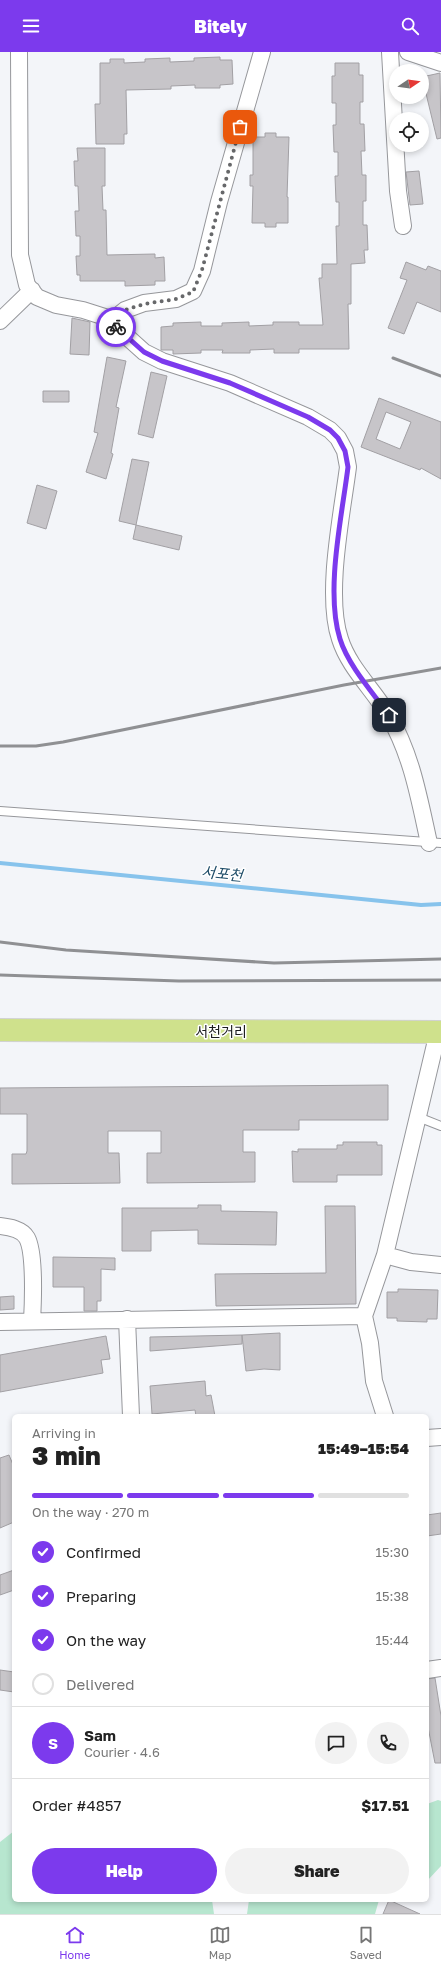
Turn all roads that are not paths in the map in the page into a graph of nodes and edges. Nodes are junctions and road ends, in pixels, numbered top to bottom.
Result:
1 (19, 52) edge
2 (262, 52) edge
3 (390, 52) edge
4 (408, 52) edge
5 (441, 63) edge
6 (403, 226) dead end
7 (32, 290) junction
8 (0, 321) edge
9 (110, 322) junction
10 (0, 810) edge
11 (435, 843) edge
12 (0, 1030) edge
13 (439, 1032) edge
14 (418, 1117) junction
15 (441, 1126) edge
16 (0, 1226) edge
17 (385, 1255) junction
18 (441, 1264) edge
19 (364, 1316) junction
20 (127, 1319) junction
21 (32, 1321) junction
22 (0, 1322) edge
23 (131, 1414) edge
24 (384, 1414) edge
25 (441, 1437) edge
26 (429, 1438) edge
27 (441, 1668) edge
28 (429, 1670) edge

1 - 7 street
2 - 9 street
3 - 6 street
4 - 5 street
7 - 8 street
7 - 9 street
9 - 11 street
10 - 11 lane
12 - 13 main road, 서천거리
13 - 14 street
14 - 15 lane
14 - 17 street
16 - 21 street
17 - 18 street
17 - 19 street
19 - 20 street
19 - 24 street
20 - 21 street
20 - 23 street
21 - 22 street
25 - 26 street
27 - 28 street

